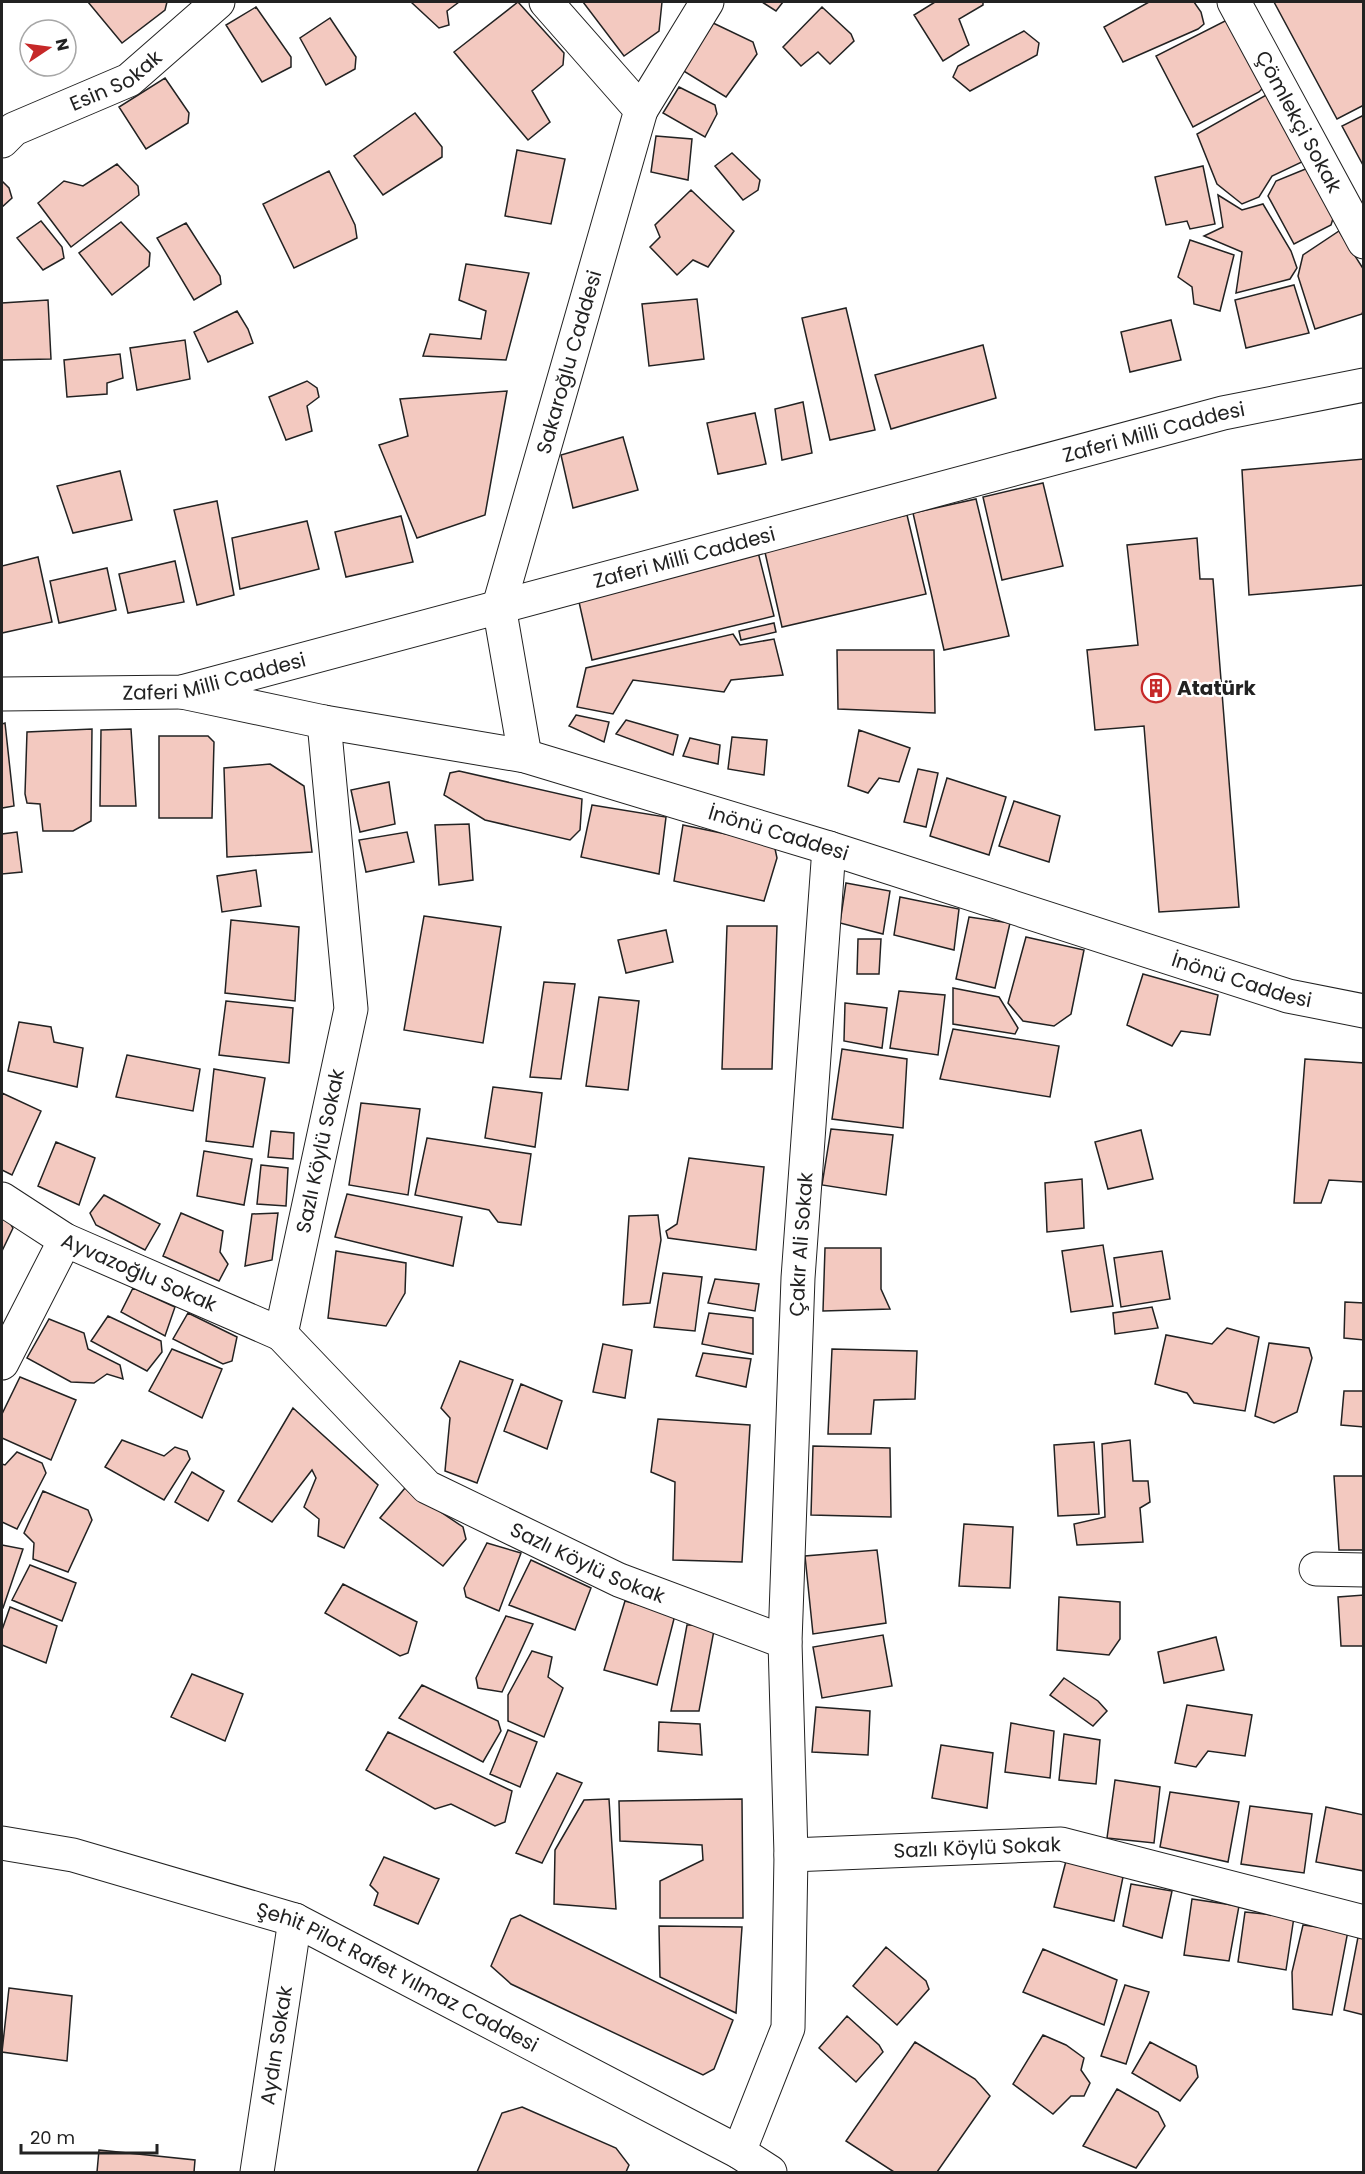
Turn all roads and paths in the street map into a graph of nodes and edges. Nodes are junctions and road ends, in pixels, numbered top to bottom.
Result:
1 (218, 2) edge
2 (546, 2) edge
3 (707, 2) edge
4 (1234, 2) edge
5 (641, 110) junction
6 (2, 141) edge
7 (1364, 242) edge
8 (1364, 385) edge
9 (499, 606) junction
10 (182, 692) junction
11 (2, 694) edge
12 (324, 722) junction
13 (525, 756) junction
14 (829, 848) junction
15 (1364, 1011) edge
16 (2, 1199) edge
17 (65, 1240) junction
18 (281, 1334) junction
19 (2, 1363) edge
20 (1316, 1569) dead end
21 (1364, 1570) edge
22 (785, 1642) junction
23 (2, 1843) edge
24 (791, 1855) junction
25 (295, 1920) junction
26 (1364, 1922) edge
27 (739, 2152) junction
28 (257, 2172) edge
29 (770, 2172) edge

1 - 6 street, Esin Sokak
2 - 5 street
3 - 5 street, Sakaroğlu Caddesi
4 - 7 street, Çömlekçi Sokak
5 - 9 street, Sakaroğlu Caddesi
8 - 9 street, Zaferi Milli Caddesi
9 - 10 street, Zaferi Milli Caddesi
9 - 13 street, Sakaroğlu Caddesi
10 - 11 street, Zaferi Milli Caddesi
10 - 12 street, İnönü Caddesi
12 - 13 street, İnönü Caddesi
12 - 18 street, Sazlı Köylü Sokak
13 - 14 street, İnönü Caddesi
14 - 15 street, İnönü Caddesi
14 - 22 street, Çakır Ali Sokak
16 - 17 street, Ayvazoğlu Sokak
17 - 18 street, Ayvazoğlu Sokak
17 - 19 street
18 - 22 street, Sazlı Köylü Sokak
20 - 21 street
22 - 24 street
23 - 25 street, Şehit Pilot Rafet Yılmaz Caddesi
24 - 26 street, Sazlı Köylü Sokak
24 - 27 street
25 - 27 street, Şehit Pilot Rafet Yılmaz Caddesi
25 - 28 street, Aydın Sokak
27 - 29 street, Şehit Pilot Rafet Yılmaz Caddesi

